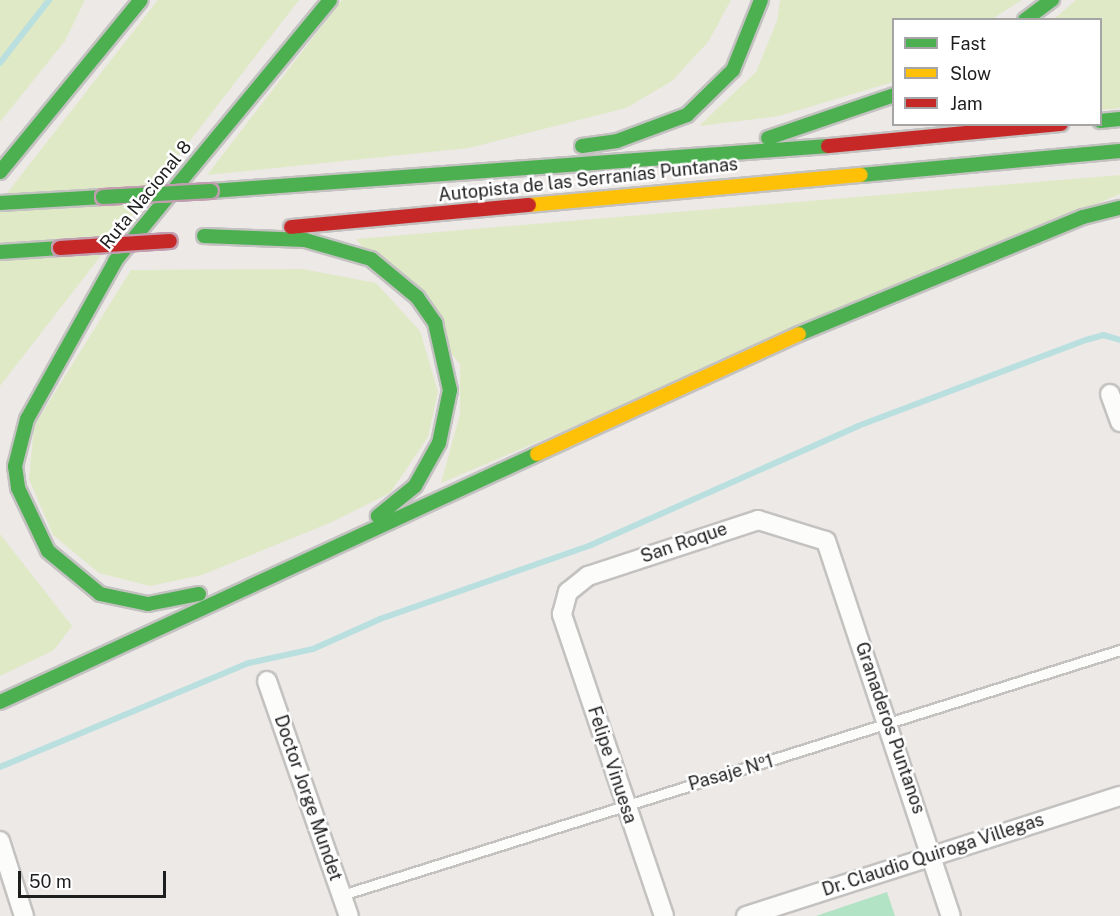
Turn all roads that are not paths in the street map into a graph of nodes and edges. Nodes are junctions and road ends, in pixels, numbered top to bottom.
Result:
1 (141, 0) edge
2 (330, 0) edge
3 (761, 0) edge
4 (1052, 0) edge
5 (111, 10) dead end
6 (1028, 18) edge
7 (79, 80) junction
8 (892, 95) edge
9 (1120, 119) edge
10 (1102, 121) edge
11 (1039, 126) edge
12 (1120, 151) edge
13 (715, 156) junction
14 (444, 171) junction
15 (0, 172) edge
16 (0, 203) edge
17 (1120, 208) edge
18 (187, 238) junction
19 (0, 252) edge
20 (116, 260) junction
21 (34, 374) dead end
22 (1110, 394) dead end
23 (1120, 422) edge
24 (826, 541) joint
25 (562, 614) joint
26 (1120, 650) edge
27 (267, 681) dead end
28 (0, 702) edge
29 (888, 724) junction
30 (1120, 796) edge
31 (623, 802) junction
32 (0, 841) edge
33 (933, 854) junction
34 (342, 895) junction
35 (24, 916) edge
36 (349, 916) edge
37 (664, 916) edge
38 (746, 916) edge
39 (951, 916) edge

1 - 7 highway
2 - 20 highway, Ruta Nacional 8
3 - 14 highway
4 - 6 highway
5 - 7 highway
7 - 15 highway
8 - 13 highway
9 - 10 highway
11 - 13 highway, Autopista de las Serranías Puntanas
12 - 18 highway, Autopista de las Serranías Puntanas
13 - 14 highway, Autopista de las Serranías Puntanas
14 - 16 highway, Autopista de las Serranías Puntanas, bridge
17 - 28 highway
18 - 19 highway, Autopista de las Serranías Puntanas, bridge
18 - 20 highway
20 - 21 highway, Ruta Nacional 8
22 - 23 street
24 - 25 street, San Roque
24 - 29 street, Granaderos Puntanos
25 - 31 street, Felipe Vinuesa
26 - 29 lane, Pasaje Nº1
27 - 34 street, Doctor Jorge Mundet
29 - 31 lane, Pasaje Nº1
29 - 33 street, Granaderos Puntanos
30 - 33 street, Dr. Claudio Quiroga Villegas
31 - 34 lane, Pasaje Nº1
31 - 37 street, Felipe Vinuesa
32 - 35 street
33 - 38 street, Dr. Claudio Quiroga Villegas
33 - 39 street, Granaderos Puntanos
34 - 36 street, Doctor Jorge Mundet

